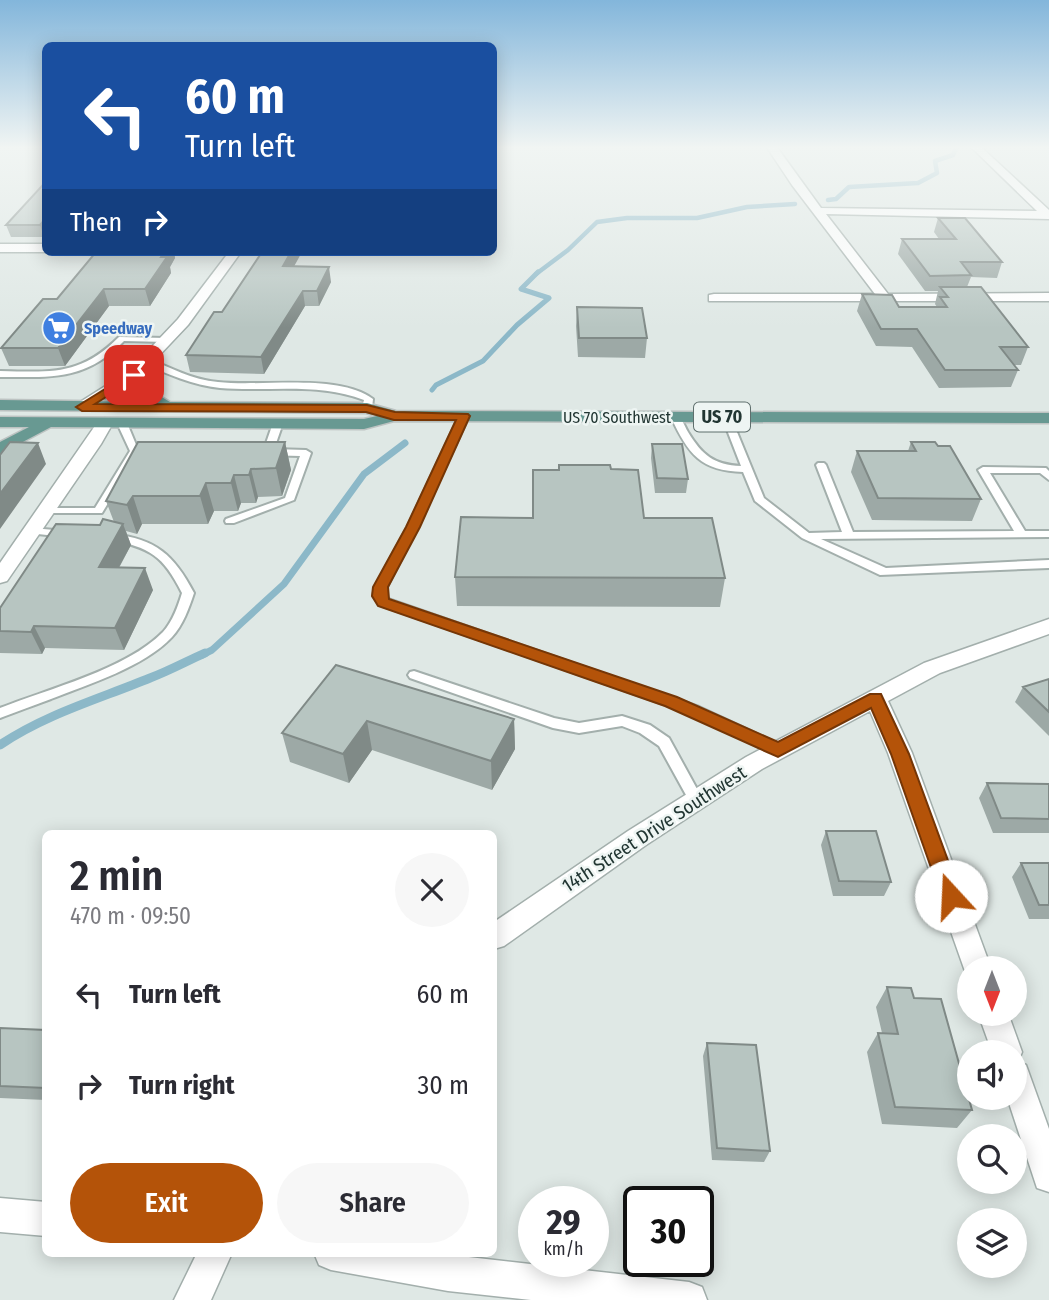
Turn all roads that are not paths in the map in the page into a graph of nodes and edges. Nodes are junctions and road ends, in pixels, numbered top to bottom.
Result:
1 (816, 207) edge
2 (820, 211) junction
3 (1048, 215) edge
4 (0, 248) edge
5 (42, 248) edge
6 (232, 256) edge
7 (714, 298) dead end
8 (885, 298) junction
9 (1049, 298) edge
10 (166, 340) junction
11 (145, 365) junction
12 (0, 374) edge
13 (0, 405) edge
14 (54, 406) junction
15 (82, 407) junction
16 (169, 407) junction
17 (367, 408) junction
18 (394, 416) junction
19 (464, 416) junction
20 (676, 417) junction
21 (727, 417) junction
22 (1049, 418) edge
23 (0, 422) edge
24 (22, 422) junction
25 (50, 423) junction
26 (113, 423) junction
27 (278, 424) junction
28 (0, 432) edge
29 (0, 449) edge
30 (134, 451) junction
31 (148, 451) edge
32 (255, 452) edge
33 (268, 452) junction
34 (821, 465) dead end
35 (748, 469) junction
36 (1049, 477) edge
37 (46, 511) junction
38 (230, 521) dead end
39 (32, 531) junction
40 (1021, 534) junction
41 (1049, 534) edge
42 (85, 535) edge
43 (99, 536) edge
44 (806, 536) junction
45 (849, 536) junction
46 (1049, 564) edge
47 (0, 577) edge
48 (1049, 626) edge
49 (414, 676) dead end
50 (876, 698) junction
51 (0, 713) edge
52 (778, 750) junction
53 (696, 800) junction
54 (497, 935) edge
55 (972, 956) edge
56 (1027, 1103) edge
57 (1044, 1141) edge
58 (1049, 1176) edge
59 (0, 1215) edge
60 (42, 1219) edge
61 (213, 1257) edge
62 (354, 1257) edge
63 (192, 1300) edge
64 (689, 1300) edge

1 - 2 street
2 - 3 street
2 - 8 street
4 - 5 street
6 - 10 street
7 - 8 street
8 - 9 street
10 - 11 street
10 - 12 lane
11 - 14 street
11 - 15 street
11 - 16 main road
11 - 17 lane
13 - 14 main road, US 70 Southwest / US 70
14 - 15 main road, US 70 Southwest / US 70
14 - 24 main road
15 - 16 main road, US 70 Southwest / US 70
15 - 25 main road
16 - 17 main road, US 70 Southwest / US 70
17 - 18 main road, US 70 Southwest / US 70
18 - 19 main road, US 70 Southwest / US 70
18 - 27 main road, US 70 Southwest / US 70
19 - 20 main road, US 70 Southwest / US 70
19 - 52 lane
20 - 21 main road, US 70 Southwest / US 70
20 - 35 lane
21 - 22 main road, US 70 Southwest / US 70
21 - 35 lane
23 - 24 main road, US 70 Southwest / US 70
24 - 25 main road, US 70 Southwest / US 70
24 - 28 main road
25 - 26 main road, US 70 Southwest / US 70
25 - 29 main road
26 - 27 main road, US 70 Southwest / US 70
26 - 30 lane
26 - 37 street
27 - 33 lane
30 - 31 lane
30 - 37 lane
32 - 33 lane
33 - 38 lane
34 - 45 lane
35 - 44 lane
36 - 40 lane
37 - 39 street
39 - 42 lane
39 - 47 street
40 - 41 lane
40 - 45 lane
43 - 51 lane
44 - 45 lane
44 - 46 lane
48 - 50 street, 14th Street Drive Southwest
49 - 53 lane
50 - 52 street, 14th Street Drive Southwest
50 - 55 street
52 - 53 street, 14th Street Drive Southwest
53 - 54 street, 14th Street Drive Southwest
56 - 57 street
57 - 58 street
59 - 60 street
61 - 63 street
62 - 64 street

